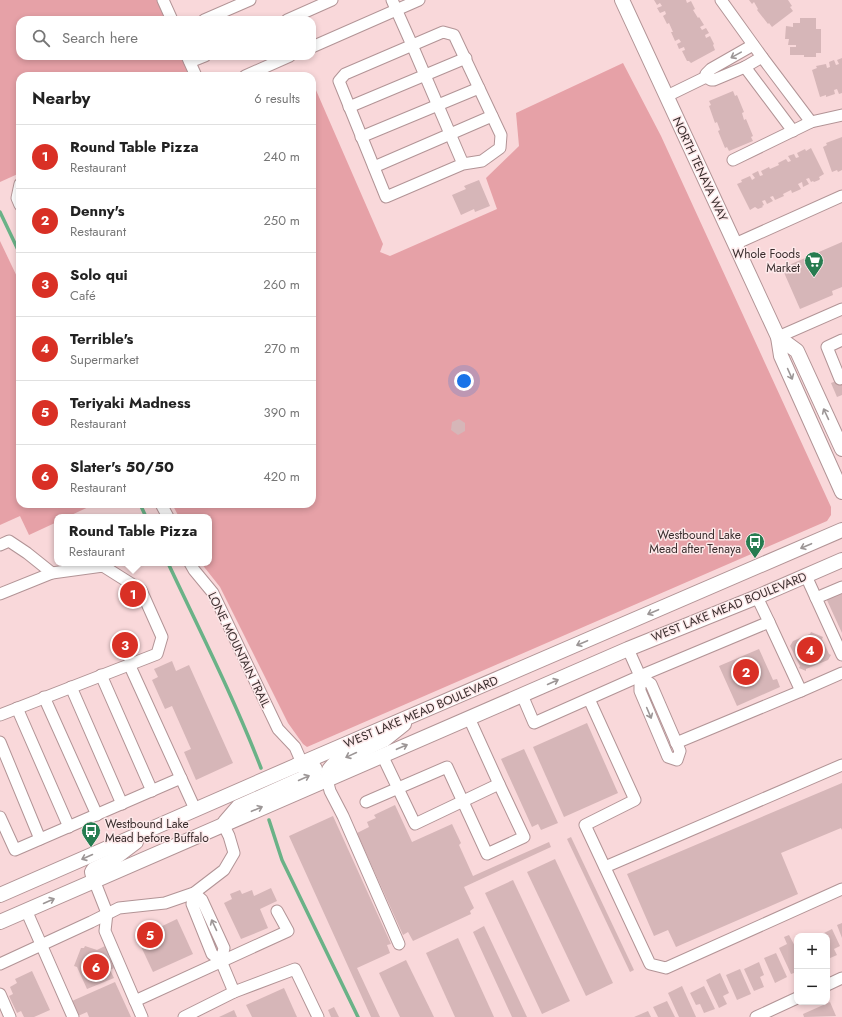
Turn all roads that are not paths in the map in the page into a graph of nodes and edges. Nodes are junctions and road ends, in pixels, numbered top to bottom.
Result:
1 (250, 0) edge
2 (332, 0) edge
3 (419, 0) edge
4 (622, 0) edge
5 (721, 0) edge
6 (165, 1) edge
7 (394, 5) edge
8 (171, 16) edge
9 (213, 16) edge
10 (296, 16) edge
11 (316, 45) edge
12 (412, 45) junction
13 (753, 45) junction
14 (762, 57) junction
15 (466, 58) junction
16 (189, 60) edge
17 (281, 60) edge
18 (719, 65) junction
19 (745, 67) junction
20 (194, 72) edge
21 (254, 72) edge
22 (425, 75) junction
23 (724, 76) junction
24 (706, 77) junction
25 (479, 88) junction
26 (667, 96) junction
27 (438, 105) junction
28 (349, 107) junction
29 (842, 115) edge
30 (492, 116) junction
31 (812, 122) junction
32 (793, 131) junction
33 (450, 135) junction
34 (361, 137) junction
35 (733, 160) dead end
36 (463, 164) junction
37 (374, 168) junction
38 (842, 196) edge
39 (735, 244) junction
40 (842, 309) edge
41 (778, 338) junction
42 (842, 340) edge
43 (840, 380) dead end
44 (842, 449) edge
45 (842, 492) edge
46 (842, 530) edge
47 (4, 543) edge
48 (842, 560) edge
49 (192, 566) edge
50 (52, 573) junction
51 (806, 576) junction
52 (842, 587) edge
53 (0, 594) edge
54 (757, 597) junction
55 (816, 598) junction
56 (769, 622) junction
57 (618, 627) junction
58 (628, 649) junction
59 (842, 655) edge
60 (130, 664) junction
61 (842, 673) edge
62 (101, 675) junction
63 (640, 676) junction
64 (71, 687) junction
65 (801, 691) junction
66 (522, 695) junction
67 (44, 698) junction
68 (589, 699) junction
69 (18, 708) junction
70 (418, 712) junction
71 (0, 715) edge
72 (469, 718) junction
73 (0, 742) edge
74 (676, 743) junction
75 (382, 755) junction
76 (299, 764) junction
77 (842, 766) edge
78 (181, 778) junction
79 (327, 779) junction
80 (499, 784) junction
81 (398, 788) junction
82 (152, 791) junction
83 (463, 801) junction
84 (366, 802) dead end
85 (122, 804) junction
86 (195, 809) junction
87 (97, 814) junction
88 (0, 817) edge
89 (223, 824) junction
90 (69, 827) junction
91 (152, 829) junction
92 (40, 839) junction
93 (605, 867) junction
94 (94, 880) junction
95 (842, 889) edge
96 (194, 893) junction
97 (0, 895) edge
98 (26, 910) junction
99 (278, 911) dead end
100 (107, 913) junction
101 (0, 922) edge
102 (42, 944) junction
103 (399, 944) dead end
104 (220, 961) junction
105 (0, 964) edge
106 (842, 978) edge
107 (830, 984) edge
108 (234, 992) junction
109 (0, 994) edge
110 (794, 999) edge
111 (135, 1001) junction
112 (10, 1017) edge
113 (73, 1017) edge
114 (142, 1017) edge
115 (184, 1017) edge
116 (318, 1017) edge
117 (756, 1017) edge

1 - 9 street
2 - 10 street
3 - 7 street
4 - 26 main road, NORTH TENAYA WAY
5 - 13 street
6 - 8 street
7 - 11 street
7 - 12 street
12 - 15 street
12 - 22 street
12 - 28 street
13 - 14 street
13 -> 18 street
14 - 19 street
14 - 31 street
15 - 22 street
15 - 25 street
16 - 20 street
17 - 21 street
18 - 23 street
18 - 24 street
19 - 23 street
19 - 32 street
22 - 27 street
22 - 28 street
23 - 24 street
24 - 26 street
25 - 27 street
25 - 30 street
26 - 39 main road, NORTH TENAYA WAY
27 - 33 street
27 - 34 street
28 - 34 street
29 - 31 street
30 - 33 street
30 - 36 street
31 - 32 street
32 - 35 street
33 - 36 street
33 - 37 street
34 - 37 street
36 - 37 street
38 - 39 street
39 - 41 main road, NORTH TENAYA WAY
40 - 41 street
44 -> 41 main road
41 -> 45 main road, NORTH TENAYA WAY
42 - 43 street
46 -> 57 main road, WEST LAKE MEAD BOULEVARD
47 - 50 street
48 - 51 main road, WEST LAKE MEAD BOULEVARD
49 - 76 street, LONE MOUNTAIN TRAIL
50 - 53 street
50 - 60 street
51 - 54 main road, WEST LAKE MEAD BOULEVARD
51 - 55 street
52 - 55 street
54 - 56 street
54 - 58 main road, WEST LAKE MEAD BOULEVARD
55 - 59 street
56 - 63 street
56 - 65 street
57 - 58 main road
57 -> 70 main road, WEST LAKE MEAD BOULEVARD
58 - 63 street
66 -> 58 main road, WEST LAKE MEAD BOULEVARD
60 - 62 street
60 - 78 street
61 - 65 street
62 - 64 street
62 - 82 street
63 - 68 street
63 - 74 street
63 -> 74 street
64 - 67 street
64 - 85 street
65 - 74 street
66 - 68 street
66 - 72 main road, WEST LAKE MEAD BOULEVARD
67 - 69 street
67 - 87 street
68 - 93 street
69 - 71 street
69 - 90 street
70 - 76 main road, WEST LAKE MEAD BOULEVARD
70 -> 79 main road
75 -> 72 main road, WEST LAKE MEAD BOULEVARD
72 - 80 street
73 - 92 street
75 - 79 main road, WEST LAKE MEAD BOULEVARD
75 - 81 street
76 - 86 main road, WEST LAKE MEAD BOULEVARD
89 -> 76 main road
77 - 93 street
78 - 82 street
78 - 86 street
89 -> 79 main road, WEST LAKE MEAD BOULEVARD
79 - 103 street
80 - 83 street
80 - 83 street
81 - 83 street
81 - 83 street
81 - 84 street
82 - 85 street
85 - 87 street
86 - 91 main road, WEST LAKE MEAD BOULEVARD
87 - 90 street
88 - 92 street
89 - 94 main road, WEST LAKE MEAD BOULEVARD
89 - 96 street
90 - 92 street
91 - 94 main road
91 -> 97 main road, WEST LAKE MEAD BOULEVARD
93 - 95 street
98 -> 94 main road, WEST LAKE MEAD BOULEVARD
94 - 100 street
96 - 100 street
96 - 104 street
98 - 101 main road, WEST LAKE MEAD BOULEVARD
98 - 102 street
99 - 104 street
100 - 102 street
100 - 111 street
102 - 105 street
102 - 113 street
104 - 108 street
104 - 111 street
106 - 107 street
108 - 115 street
108 - 116 street
109 - 112 street
110 - 117 street
111 - 114 street

